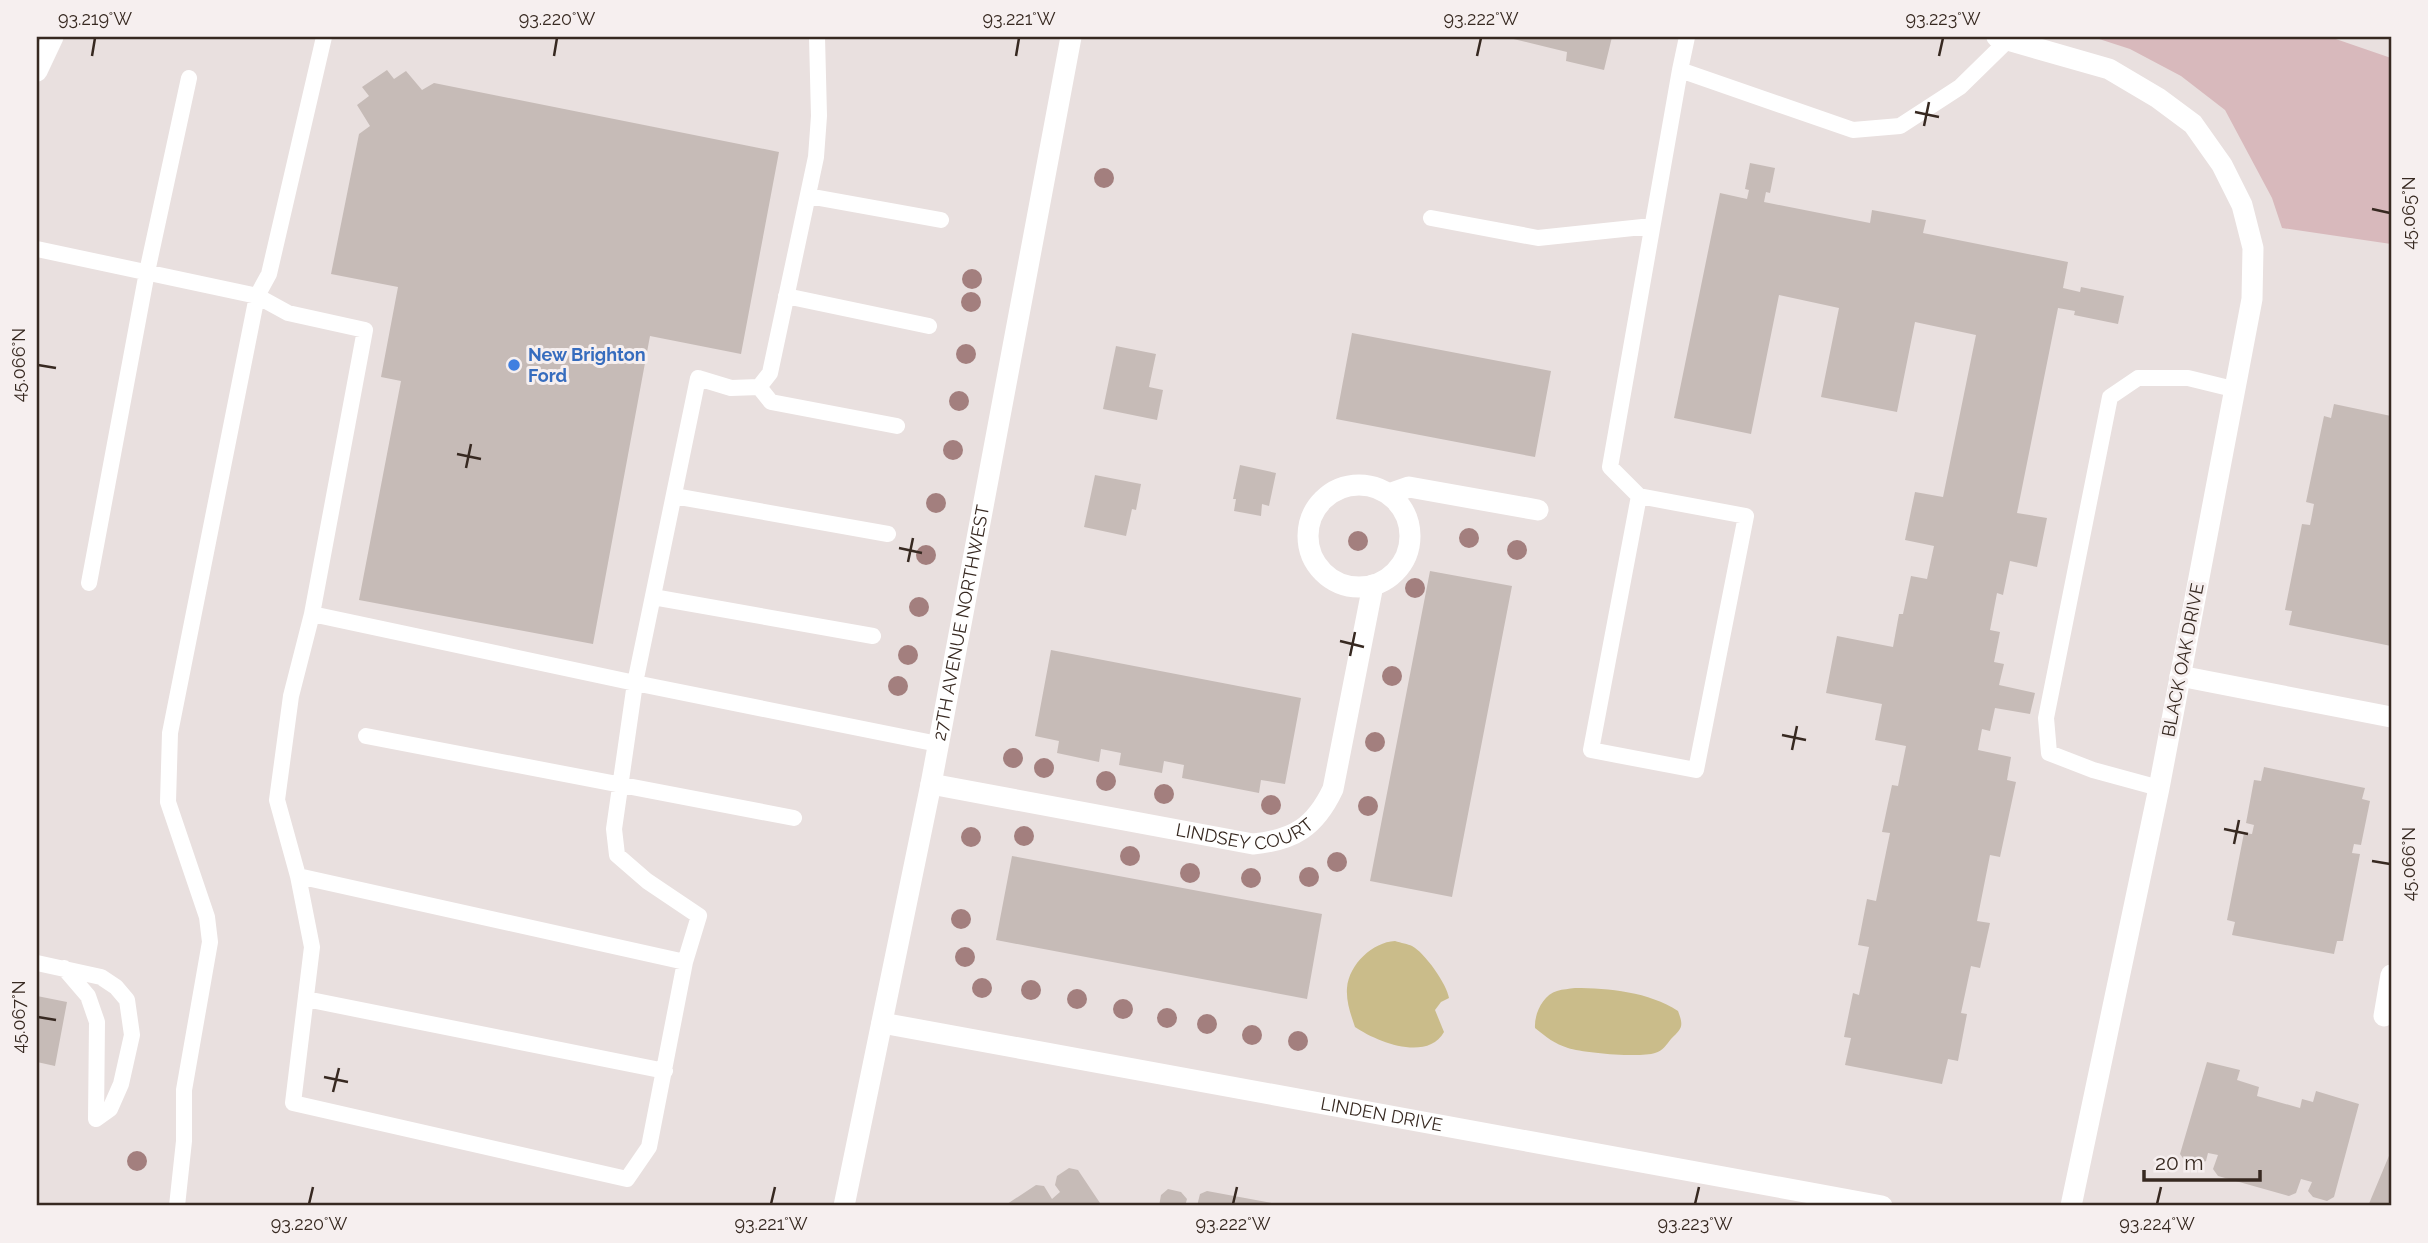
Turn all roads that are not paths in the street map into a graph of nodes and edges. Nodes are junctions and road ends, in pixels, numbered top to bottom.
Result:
1 (53, 37) edge
2 (324, 37) edge
3 (817, 37) edge
4 (1071, 37) edge
5 (1687, 37) edge
6 (2003, 38) edge
7 (1680, 70) junction
8 (37, 71) edge
9 (189, 78) dead end
10 (808, 196) junction
11 (1431, 218) dead end
12 (942, 220) dead end
13 (1652, 226) junction
14 (37, 249) edge
15 (147, 272) junction
16 (257, 296) junction
17 (786, 296) junction
18 (929, 326) dead end
19 (759, 387) junction
20 (2234, 389) junction
21 (897, 426) dead end
22 (1389, 494) junction
23 (674, 496) junction
24 (1639, 496) junction
25 (1538, 510) dead end
26 (888, 534) dead end
27 (89, 583) dead end
28 (1373, 585) junction
29 (653, 597) junction
30 (312, 614) junction
31 (873, 636) dead end
32 (2180, 676) junction
33 (635, 683) junction
34 (2391, 717) edge
35 (366, 736) dead end
36 (938, 744) junction
37 (931, 784) junction
38 (620, 786) junction
39 (2159, 788) junction
40 (793, 818) dead end
41 (298, 876) junction
42 (37, 962) edge
43 (685, 962) junction
44 (64, 968) junction
45 (2391, 975) edge
46 (306, 999) junction
47 (2384, 1016) dead end
48 (882, 1023) junction
49 (665, 1071) junction
50 (177, 1206) edge
51 (844, 1206) edge
52 (1882, 1206) edge
53 (2071, 1206) edge

1 - 8 street
2 - 16 lane
3 - 10 lane
4 - 36 street, 27TH AVENUE NORTHWEST
5 - 7 lane
6 - 7 lane
6 - 20 street, BLACK OAK DRIVE
7 - 13 lane
9 - 15 lane
10 - 12 lane
10 - 17 lane
11 - 13 lane
13 - 24 lane
14 - 15 lane
15 - 16 lane
15 - 27 lane
16 - 30 lane
16 - 50 lane
17 - 18 lane
17 - 19 lane
19 - 21 lane
19 - 23 lane
20 - 32 street, BLACK OAK DRIVE
20 - 39 lane
22 - 25 street
22 - 28 street
22 - 28 street
23 - 26 lane
23 - 29 lane
24 - 24 lane
28 - 37 street, LINDSEY COURT
29 - 31 lane
29 - 33 lane
30 - 33 lane
30 - 41 lane
32 - 34 street
32 - 39 street, BLACK OAK DRIVE
33 - 36 lane
33 - 38 lane
35 - 38 lane
36 - 37 street, 27TH AVENUE NORTHWEST
37 - 48 street, 27TH AVENUE NORTHWEST
38 - 40 lane
38 - 43 lane
39 - 53 street, BLACK OAK DRIVE
41 - 43 lane
41 - 46 lane
42 - 44 lane
43 - 49 lane
44 - 44 lane
45 - 47 street
46 - 49 lane
46 - 49 lane
48 - 51 street, 27TH AVENUE NORTHWEST
48 - 52 street, LINDEN DRIVE

